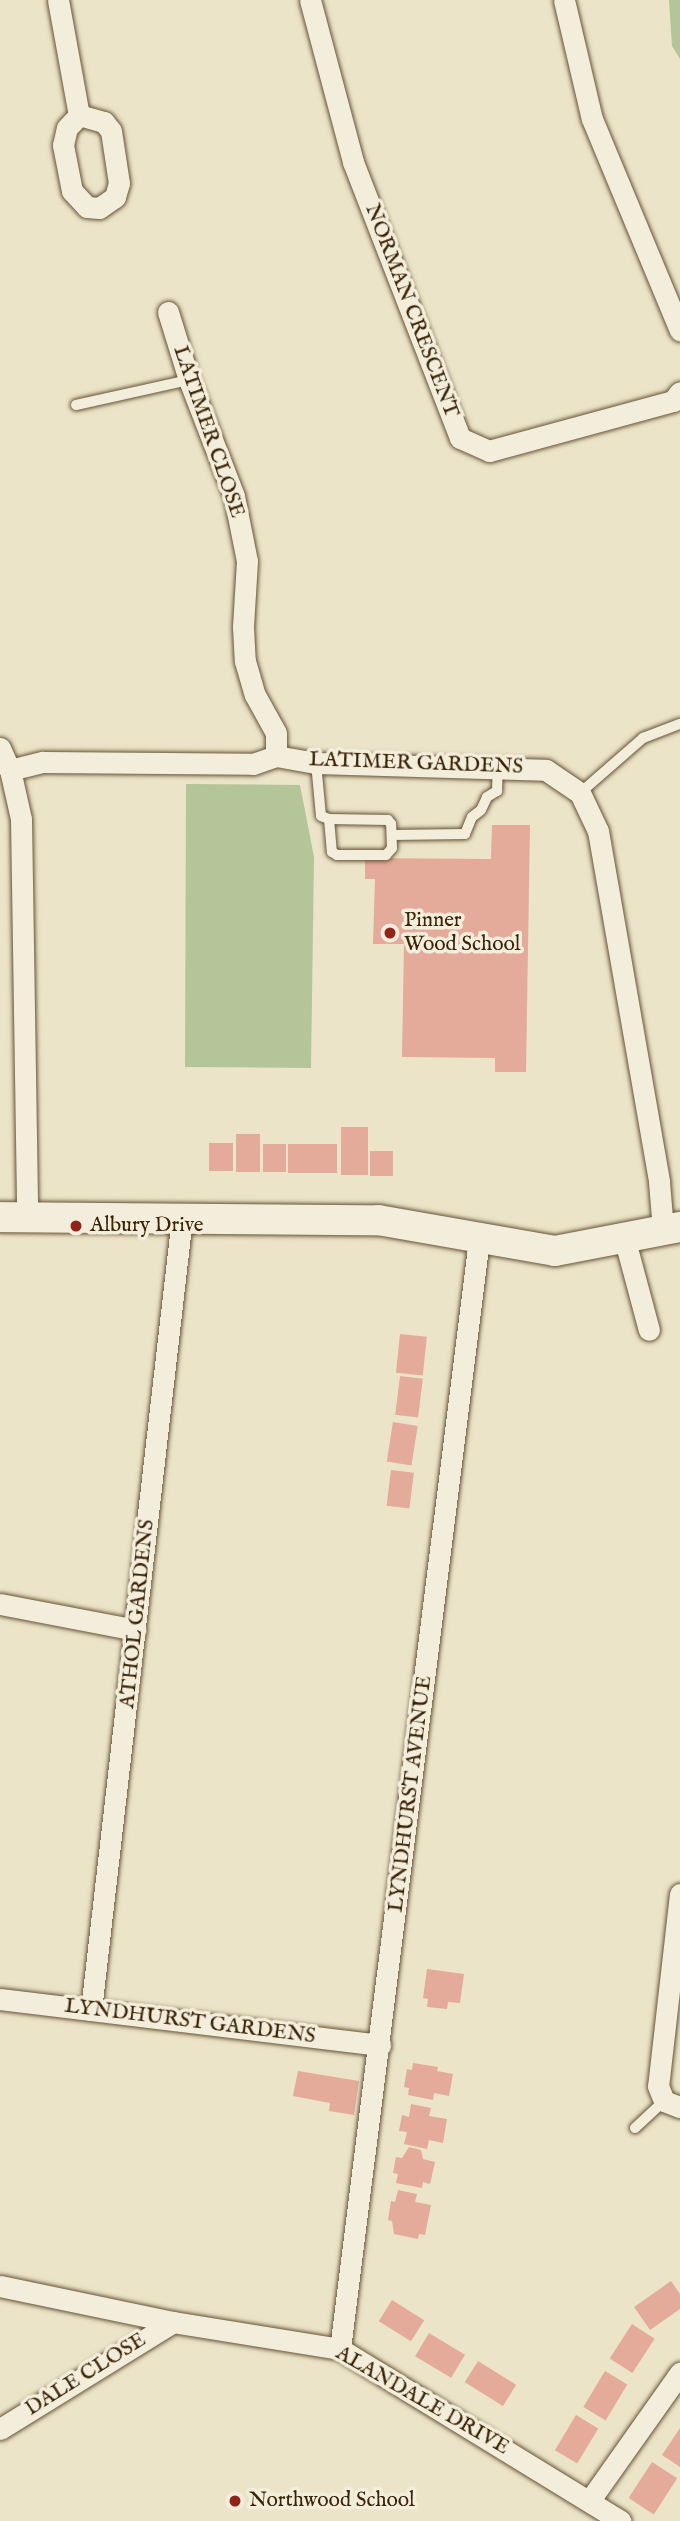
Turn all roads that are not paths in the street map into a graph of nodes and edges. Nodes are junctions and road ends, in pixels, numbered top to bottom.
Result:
1 (58, 0) edge
2 (310, 0) edge
3 (564, 0) edge
4 (79, 115) dead end
5 (168, 312) dead end
6 (680, 330) edge
7 (189, 380) junction
8 (680, 392) edge
9 (76, 405) dead end
10 (680, 724) edge
11 (0, 748) edge
12 (276, 757) junction
13 (316, 763) junction
14 (498, 767) junction
15 (10, 770) junction
16 (580, 793) junction
17 (329, 819) junction
18 (393, 835) junction
19 (14, 1217) edge
20 (182, 1218) junction
21 (672, 1229) edge
22 (624, 1237) junction
23 (479, 1240) junction
24 (649, 1330) dead end
25 (0, 1604) edge
26 (136, 1630) junction
27 (680, 1895) edge
28 (0, 1999) edge
29 (91, 2010) junction
30 (380, 2045) junction
31 (672, 2104) edge
32 (635, 2128) dead end
33 (0, 2286) edge
34 (173, 2322) junction
35 (340, 2349) junction
36 (680, 2373) edge
37 (0, 2429) edge
38 (590, 2500) junction
39 (621, 2521) edge

1 - 4 street
2 - 8 street, NORMAN CRESCENT
3 - 6 street
5 - 7 street, LATIMER CLOSE
7 - 9 lane
7 - 12 street, LATIMER CLOSE
10 - 16 lane
11 - 15 street
12 - 13 street, LATIMER GARDENS
12 - 15 street, LATIMER GARDENS
13 - 14 street, LATIMER GARDENS
13 - 17 lane
14 - 16 street, LATIMER GARDENS
14 - 18 lane
15 - 19 street
16 - 21 street, LATIMER GARDENS
17 - 18 lane
17 - 18 lane
19 - 20 street
20 - 23 street
20 - 26 street, ATHOL GARDENS
21 - 22 street
22 - 23 street
22 - 24 street
23 - 30 street, LYNDHURST AVENUE
25 - 26 street
26 - 29 street, ATHOL GARDENS
27 - 31 street
28 - 29 street, LYNDHURST GARDENS
29 - 30 street, LYNDHURST GARDENS
30 - 35 street, LYNDHURST AVENUE
31 - 32 lane
33 - 34 street, ALANDALE DRIVE
34 - 35 street, ALANDALE DRIVE
34 - 37 street, DALE CLOSE
35 - 38 street, ALANDALE DRIVE
36 - 38 street
38 - 39 street, ALANDALE DRIVE

